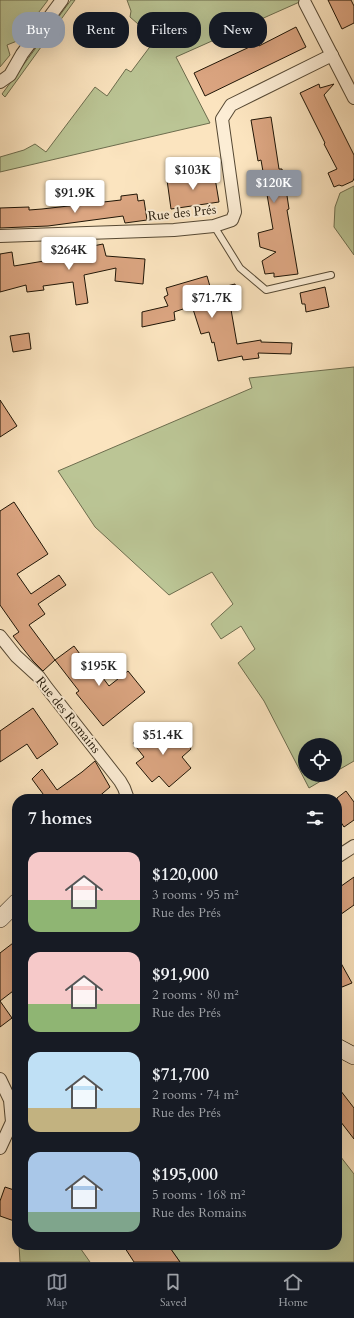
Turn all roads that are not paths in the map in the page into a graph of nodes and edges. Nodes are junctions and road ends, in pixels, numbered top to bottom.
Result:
1 (62, 0) edge
2 (305, 3) dead end
3 (332, 55) junction
4 (0, 82) edge
5 (354, 98) edge
6 (214, 226) junction
7 (0, 236) edge
8 (331, 275) dead end
9 (0, 636) edge
10 (126, 794) edge
11 (354, 846) edge
12 (342, 853) edge
13 (12, 907) edge
14 (0, 918) edge
15 (342, 1050) edge
16 (354, 1056) edge
17 (0, 1080) edge
18 (0, 1148) edge

1 - 4 street
2 - 3 street
3 - 5 street
3 - 6 street, Rue des Prés
6 - 7 street, Rue des Prés
6 - 8 lane
9 - 10 street, Rue des Romains
11 - 12 street
13 - 14 main road
15 - 16 main road
17 - 18 street

